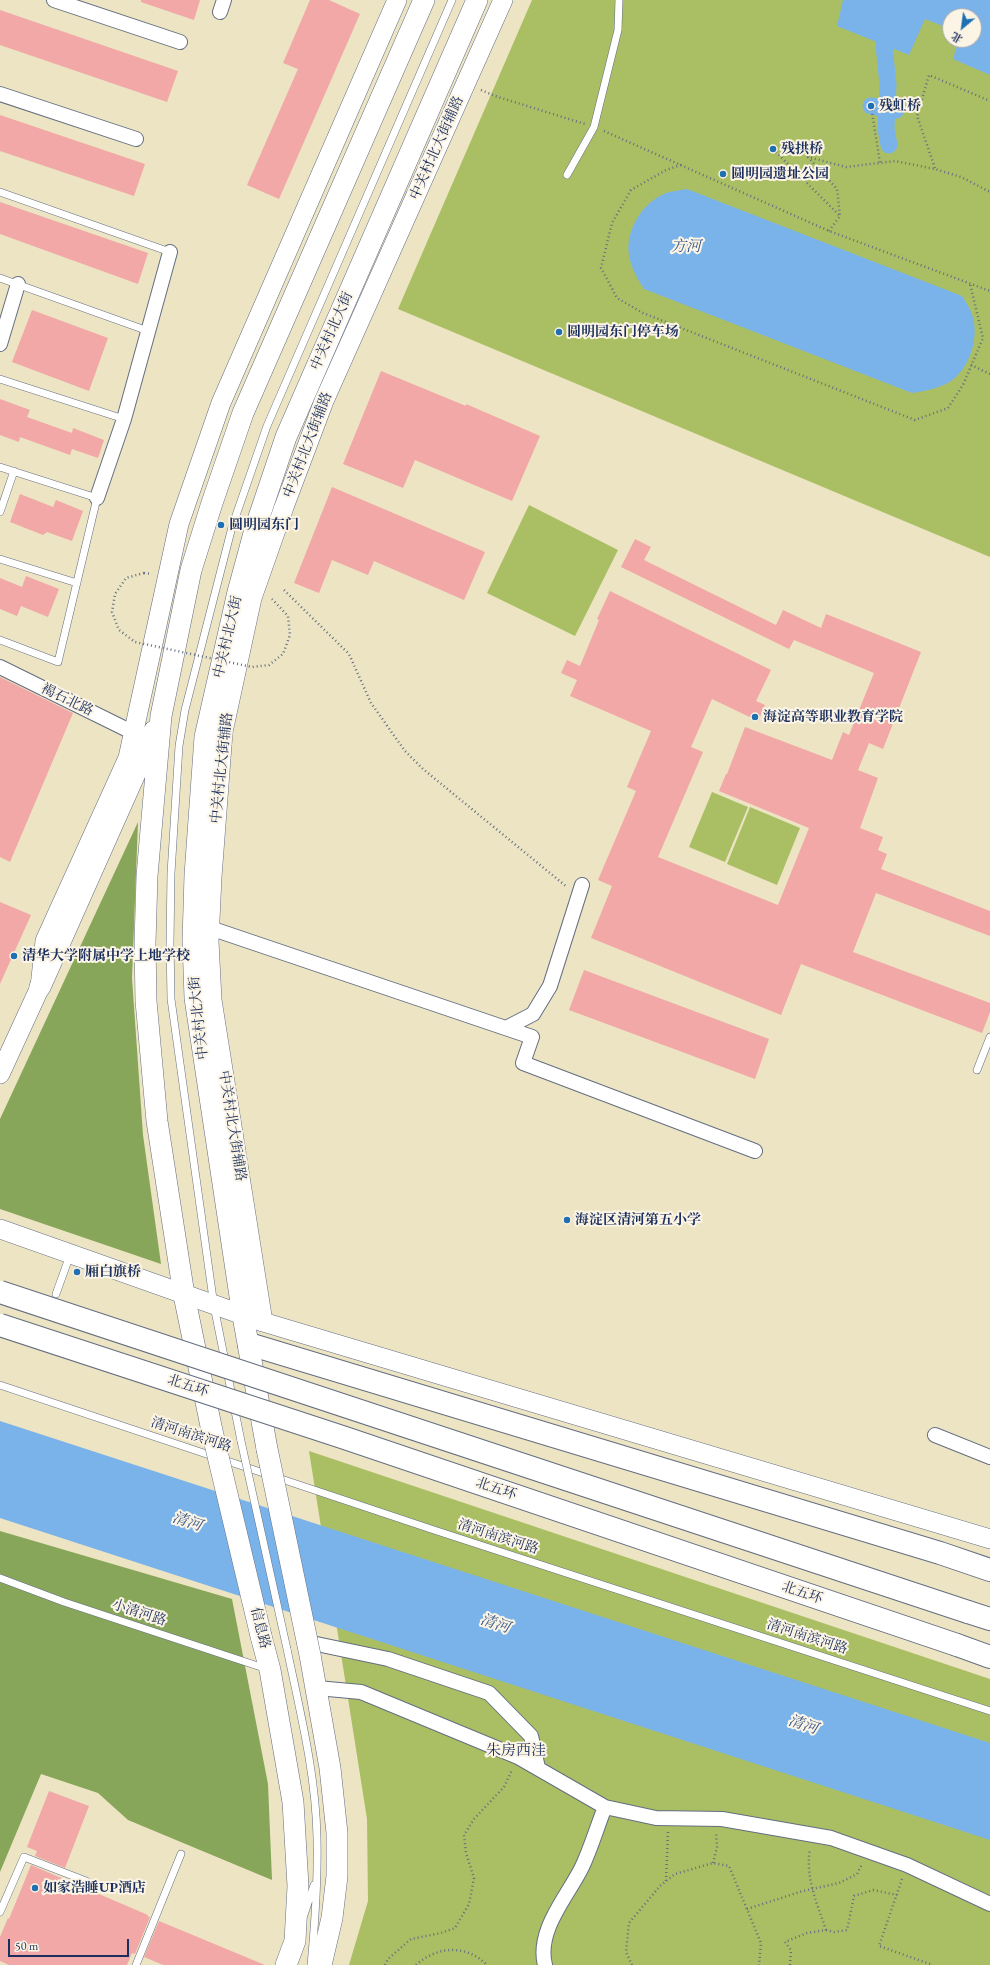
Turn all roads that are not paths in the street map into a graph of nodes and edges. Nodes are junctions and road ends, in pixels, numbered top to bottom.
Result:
1 (54, 0) edge
2 (397, 0) edge
3 (424, 0) edge
4 (452, 0) edge
5 (477, 0) edge
6 (503, 0) edge
7 (619, 0) edge
8 (180, 42) dead end
9 (0, 94) edge
10 (136, 138) dead end
11 (567, 175) dead end
12 (0, 192) edge
13 (170, 252) joint
14 (0, 278) edge
15 (18, 284) junction
16 (148, 331) junction
17 (0, 344) edge
18 (0, 379) edge
19 (124, 419) junction
20 (0, 467) edge
21 (14, 472) junction
22 (97, 498) junction
23 (0, 512) edge
24 (0, 559) edge
25 (77, 584) junction
26 (0, 640) edge
27 (0, 667) edge
28 (161, 716) junction
29 (134, 734) junction
30 (580, 891) road end
31 (210, 928) junction
32 (40, 987) junction
33 (506, 1028) junction
34 (990, 1037) edge
35 (977, 1070) dead end
36 (0, 1074) edge
37 (755, 1151) dead end
38 (0, 1229) edge
39 (70, 1253) junction
40 (0, 1292) edge
41 (56, 1294) dead end
42 (184, 1295) junction
43 (214, 1306) junction
44 (253, 1319) junction
45 (0, 1325) edge
46 (249, 1344) junction
47 (0, 1385) edge
48 (935, 1435) dead end
49 (990, 1457) edge
50 (990, 1539) edge
51 (990, 1570) edge
52 (0, 1578) edge
53 (990, 1619) edge
54 (308, 1648) junction
55 (990, 1657) edge
56 (270, 1670) junction
57 (317, 1688) junction
58 (990, 1711) edge
59 (538, 1768) junction
60 (605, 1807) junction
61 (181, 1854) dead end
62 (317, 1876) junction
63 (86, 1881) dead end
64 (990, 1904) edge
65 (0, 1912) edge
66 (295, 1941) junction
67 (136, 1965) edge
68 (286, 1965) edge
69 (311, 1965) edge
70 (321, 1965) edge
71 (545, 1965) edge

1 - 8 street
2 - 29 street
3 - 28 main road
4 - 43 lane, 中关村北大街
5 - 44 main road, 中关村北大街
6 - 31 street, 中关村北大街辅路
7 - 11 lane
9 - 10 street
12 - 13 lane
13 - 16 street
14 - 15 lane
15 - 16 lane
15 - 17 street
16 - 19 street
18 - 19 lane
19 - 22 street
20 - 21 lane
21 - 22 lane
21 - 23 lane
22 - 25 lane
24 - 25 lane
25 - 26 lane
27 - 29 street, 褐石北路
28 - 32 main road
28 - 42 main road
29 - 32 street
30 - 33 street
31 - 33 street
31 - 44 street, 中关村北大街辅路
32 - 36 street
33 - 37 street
34 - 35 lane
38 - 39 street
39 - 41 lane
39 - 42 street
40 - 53 highway, bridge
42 - 43 street
42 - 56 main road, 信息路, bridge
43 - 44 street
43 - 62 lane, 信息路, bridge
44 - 46 main road
44 - 50 street
45 - 55 highway, 北五环, bridge
46 - 51 highway
46 - 54 main road, bridge
47 - 58 lane, 清河南滨河路
48 - 49 street
52 - 56 lane, 小清河路
54 - 57 main road
54 - 59 street
56 - 66 main road, 信息路
57 - 59 street
57 - 70 main road
59 - 60 street
60 - 64 street
60 - 71 street
61 - 67 lane
62 - 66 lane
62 - 69 lane, 信息路
63 - 65 lane
66 - 68 main road, 信息路

